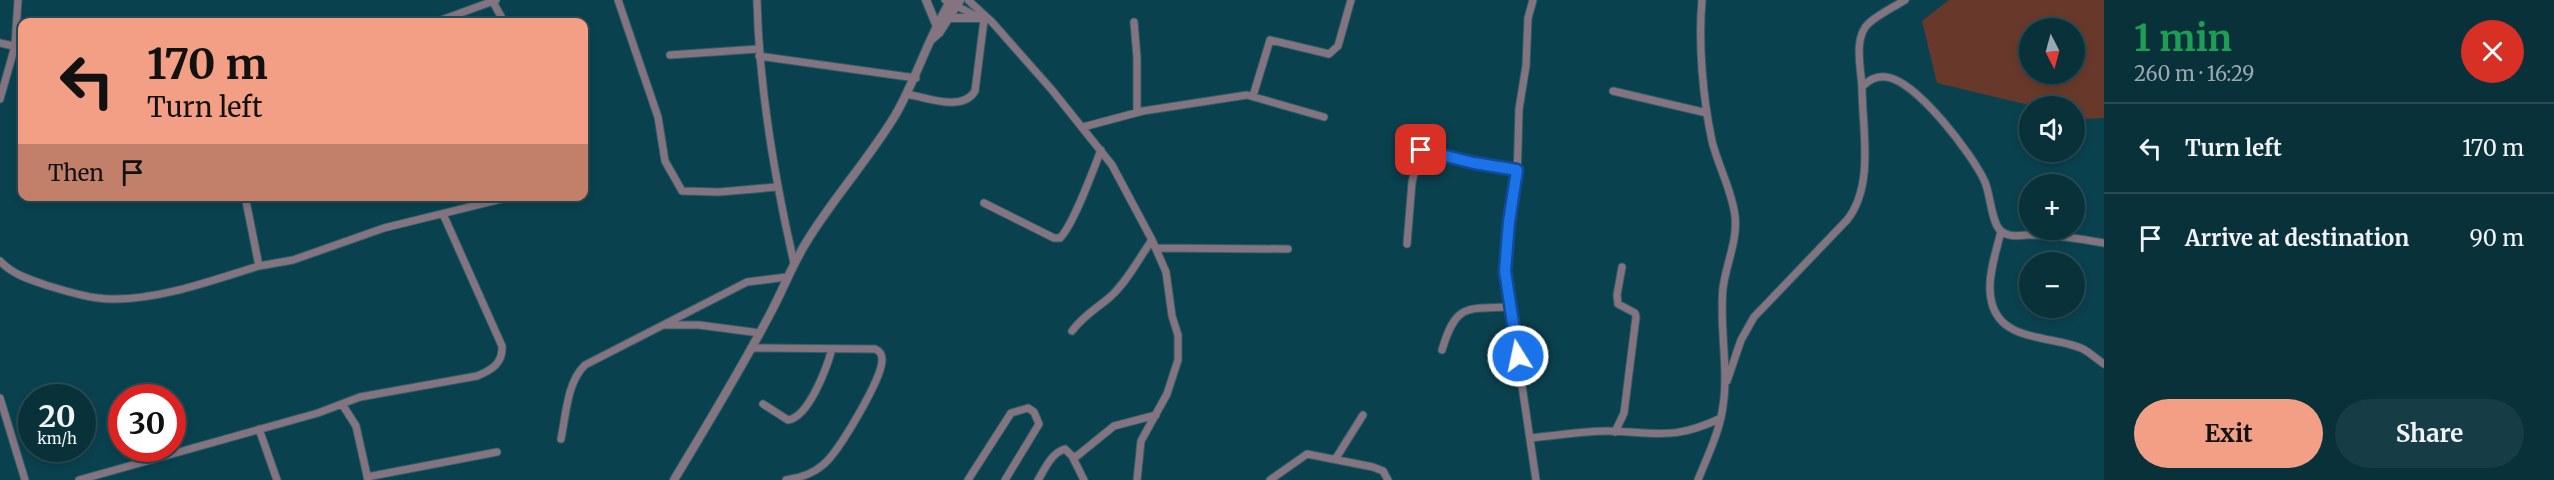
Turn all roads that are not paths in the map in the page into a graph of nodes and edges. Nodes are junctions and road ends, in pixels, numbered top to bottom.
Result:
1 (18, 0) edge
2 (494, 0) edge
3 (618, 0) edge
4 (757, 0) edge
5 (926, 0) edge
6 (968, 0) edge
7 (1351, 0) edge
8 (1533, 0) edge
9 (1702, 0) edge
10 (1905, 0) edge
11 (953, 1) edge
12 (18, 18) edge
13 (447, 18) edge
14 (502, 18) edge
15 (949, 18) junction
16 (986, 20) junction
17 (1134, 22) dead end
18 (936, 24) junction
19 (932, 40) junction
20 (0, 43) edge
21 (18, 47) edge
22 (18, 50) edge
23 (758, 53) junction
24 (670, 55) dead end
25 (916, 78) junction
26 (1862, 87) junction
27 (1613, 91) dead end
28 (907, 94) junction
29 (1253, 96) junction
30 (0, 99) edge
31 (1137, 112) junction
32 (1707, 112) junction
33 (1324, 117) dead end
34 (1083, 127) junction
35 (1101, 150) junction
36 (1517, 170) junction
37 (777, 187) junction
38 (246, 201) edge
39 (494, 201) edge
40 (984, 203) dead end
41 (443, 214) junction
42 (2001, 231) junction
43 (1152, 240) junction
44 (2104, 243) edge
45 (1407, 244) dead end
46 (1156, 248) junction
47 (1288, 249) dead end
48 (794, 263) junction
49 (1, 264) edge
50 (259, 266) junction
51 (1622, 267) dead end
52 (787, 277) junction
53 (1509, 307) junction
54 (662, 326) junction
55 (1072, 331) dead end
56 (760, 333) junction
57 (751, 348) junction
58 (832, 349) junction
59 (1442, 350) dead end
60 (2104, 364) edge
61 (1725, 386) junction
62 (0, 399) edge
63 (342, 404) junction
64 (763, 404) dead end
65 (1156, 415) junction
66 (1363, 415) dead end
67 (1721, 418) junction
68 (259, 429) junction
69 (1615, 432) junction
70 (1530, 438) junction
71 (561, 439) dead end
72 (497, 452) dead end
73 (1072, 456) junction
74 (1336, 458) junction
75 (368, 478) edge
76 (25, 480) edge
77 (79, 480) edge
78 (277, 480) edge
79 (674, 480) edge
80 (786, 480) edge
81 (968, 480) edge
82 (1005, 480) edge
83 (1038, 480) edge
84 (1084, 480) edge
85 (1137, 480) edge
86 (1270, 480) edge
87 (1388, 480) edge
88 (1536, 480) edge
89 (1698, 480) edge

1 - 12 street
2 - 13 street
2 - 14 street
3 - 37 street
4 - 23 street
5 - 18 street
6 - 16 street
7 - 29 street
8 - 36 street
9 - 32 street
10 - 26 street
11 - 15 street
11 - 16 street
11 - 18 street
15 - 16 street
15 - 19 street
16 - 28 street
16 - 34 street
17 - 31 street
18 - 19 street
19 - 25 street
20 - 21 street
22 - 30 street
23 - 24 street
23 - 25 street
23 - 37 street
25 - 28 street
26 - 42 street
26 - 61 street
27 - 32 street
28 - 48 street
29 - 31 street
29 - 33 street
31 - 34 street
32 - 61 street
34 - 35 street
35 - 40 street
35 - 43 street
36 - 45 street
36 - 53 street
37 - 48 street
38 - 50 street
39 - 41 street
41 - 50 street
41 - 63 street
42 - 44 street
42 - 60 street
43 - 46 street
43 - 55 street
46 - 47 street
46 - 65 street
48 - 52 street
49 - 50 street
51 - 69 street
52 - 54 street
52 - 56 street
53 - 59 street
53 - 70 street
54 - 56 street
54 - 71 street
56 - 57 street
57 - 58 street
57 - 79 street
58 - 64 street
58 - 80 street
61 - 67 street
62 - 76 street
63 - 68 street
63 - 75 street
65 - 73 street
65 - 85 street
66 - 74 street
67 - 69 street
67 - 89 street
68 - 77 street
68 - 78 street
69 - 70 street
70 - 88 street
72 - 75 street
73 - 83 street
73 - 84 street
74 - 86 street
74 - 87 street
81 - 82 street

